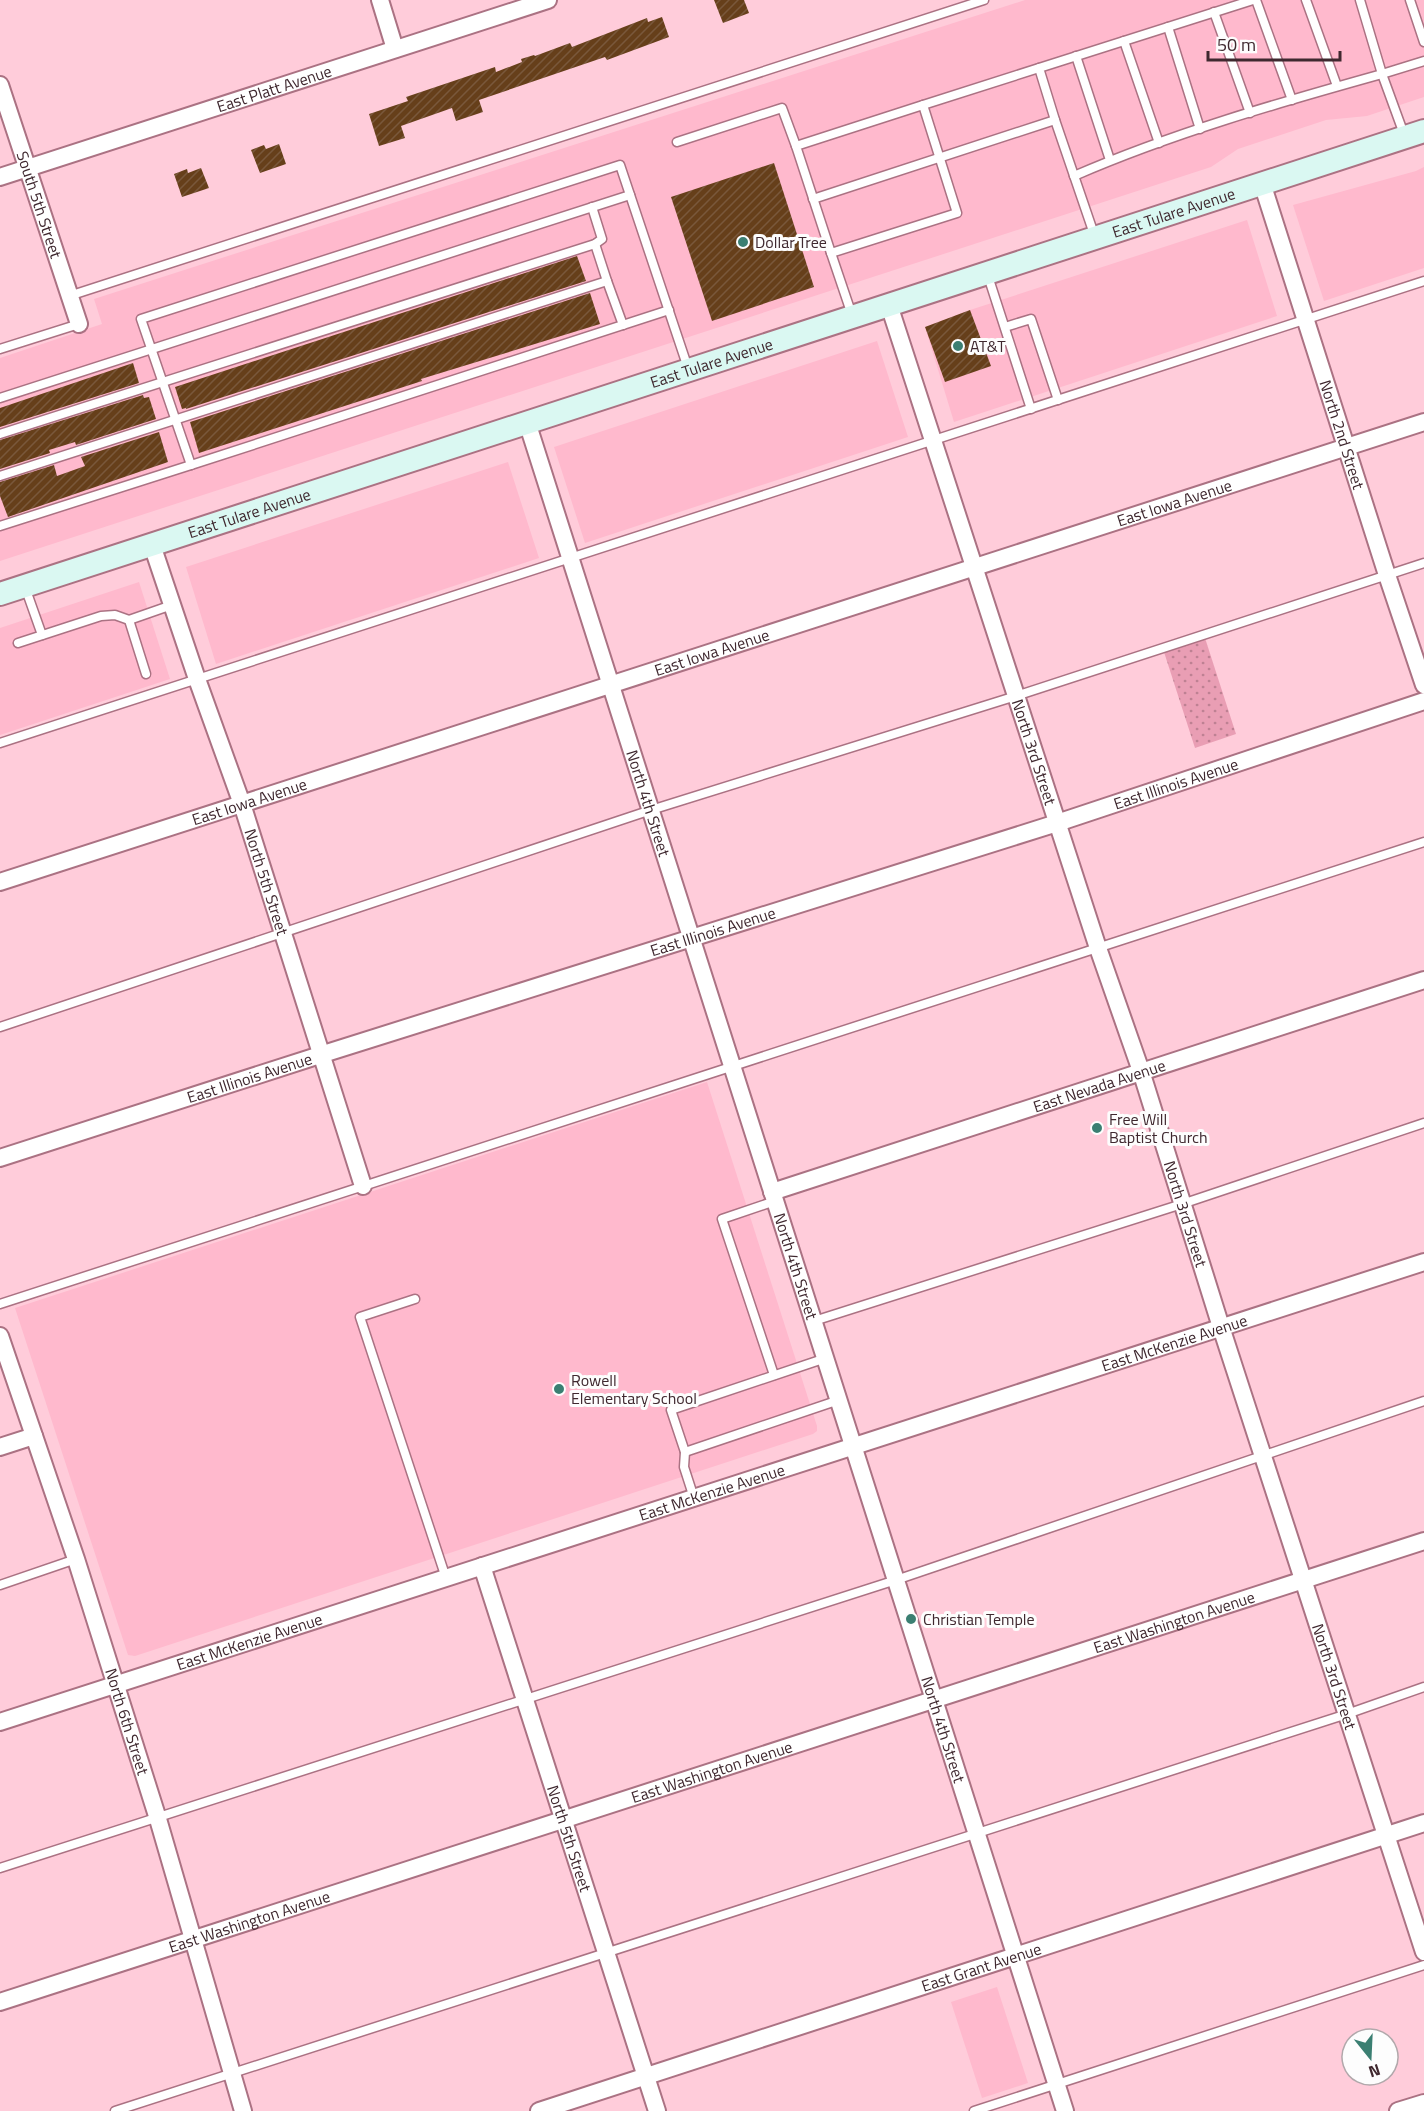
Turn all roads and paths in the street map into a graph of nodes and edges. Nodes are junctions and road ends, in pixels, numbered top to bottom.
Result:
1 (380, 0) edge
2 (548, 0) edge
3 (984, 0) edge
4 (1255, 0) edge
5 (1306, 0) edge
6 (1360, 0) edge
7 (1410, 0) edge
8 (1214, 12) junction
9 (1168, 27) junction
10 (1124, 41) junction
11 (1424, 42) edge
12 (394, 50) junction
13 (1076, 56) junction
14 (1424, 61) edge
15 (1039, 68) junction
16 (1382, 74) junction
17 (0, 85) edge
18 (1337, 86) junction
19 (1292, 100) junction
20 (923, 105) junction
21 (1250, 113) junction
22 (1054, 120) junction
23 (1200, 129) junction
24 (1415, 134) edge
25 (677, 142) dead end
26 (1159, 143) junction
27 (796, 146) junction
28 (940, 158) junction
29 (1110, 160) junction
30 (27, 168) junction
31 (1074, 176) junction
32 (0, 177) edge
33 (1262, 183) junction
34 (630, 195) junction
35 (813, 199) junction
36 (592, 207) junction
37 (1095, 237) junction
38 (595, 244) junction
39 (831, 253) junction
40 (987, 273) junction
41 (607, 281) junction
42 (1424, 281) edge
43 (69, 296) junction
44 (889, 305) junction
45 (669, 310) junction
46 (853, 316) junction
47 (1306, 320) junction
48 (79, 324) joint
49 (623, 325) junction
50 (1005, 327) junction
51 (0, 349) edge
52 (151, 349) junction
53 (689, 370) junction
54 (162, 381) junction
55 (0, 398) edge
56 (1058, 400) junction
57 (1031, 409) junction
58 (175, 420) junction
59 (527, 422) junction
60 (1424, 422) edge
61 (0, 434) edge
62 (933, 441) junction
63 (1346, 448) junction
64 (191, 465) junction
65 (0, 476) edge
66 (0, 526) edge
67 (152, 544) junction
68 (571, 558) junction
69 (1424, 563) edge
70 (975, 569) junction
71 (1387, 575) junction
72 (25, 586) junction
73 (0, 594) edge
74 (172, 605) junction
75 (129, 620) junction
76 (42, 635) junction
77 (18, 643) dead end
78 (146, 674) dead end
79 (197, 680) junction
80 (610, 683) junction
81 (1424, 685) edge
82 (1016, 696) junction
83 (1424, 701) edge
84 (0, 743) edge
85 (242, 804) junction
86 (651, 810) junction
87 (1057, 823) junction
88 (1424, 842) edge
89 (0, 882) edge
90 (282, 934) junction
91 (691, 938) junction
92 (1098, 948) junction
93 (1424, 980) edge
94 (0, 1028) edge
95 (320, 1055) junction
96 (732, 1065) junction
97 (1141, 1071) junction
98 (1424, 1123) edge
99 (0, 1158) edge
100 (363, 1186) junction
101 (774, 1196) junction
102 (1182, 1204) junction
103 (1424, 1262) edge
104 (415, 1299) dead end
105 (0, 1304) edge
106 (814, 1321) junction
107 (1221, 1328) junction
108 (0, 1336) edge
109 (826, 1358) junction
110 (774, 1375) junction
111 (839, 1400) junction
112 (1424, 1401) edge
113 (34, 1436) junction
114 (854, 1446) junction
115 (0, 1447) edge
116 (685, 1452) junction
117 (1262, 1455) junction
118 (693, 1498) junction
119 (1424, 1541) edge
120 (76, 1559) junction
121 (482, 1566) junction
122 (446, 1578) junction
123 (896, 1580) junction
124 (1303, 1581) junction
125 (0, 1585) edge
126 (115, 1685) junction
127 (1424, 1687) edge
128 (524, 1699) junction
129 (934, 1700) junction
130 (1347, 1714) junction
131 (0, 1722) edge
132 (158, 1819) junction
133 (563, 1820) junction
134 (1424, 1823) edge
135 (977, 1833) junction
136 (1386, 1835) junction
137 (0, 1868) edge
138 (194, 1940) junction
139 (1424, 1952) edge
140 (606, 1953) junction
141 (1016, 1956) junction
142 (1424, 1965) edge
143 (0, 2002) edge
144 (231, 2074) junction
145 (646, 2076) junction
146 (1057, 2084) junction
147 (1424, 2103) edge
148 (115, 2111) edge
149 (243, 2111) edge
150 (539, 2111) edge
151 (657, 2111) edge
152 (974, 2111) edge
153 (1065, 2111) edge
154 (1398, 2111) edge

1 - 12 street
2 - 12 street, East Platt Avenue
3 - 43 lane
4 - 8 lane
4 - 19 lane
5 - 18 lane
6 - 16 lane
7 - 11 lane
8 - 9 lane
8 - 21 lane
9 - 10 lane
9 - 23 lane
10 - 13 lane
10 - 26 lane
12 - 30 street, East Platt Avenue
13 - 15 lane
13 - 29 lane
14 - 16 lane
15 - 20 lane
15 - 22 lane
16 - 18 lane
16 - 24 lane
17 - 30 street, South 5th Street
18 - 19 lane
19 - 21 lane
20 - 27 lane
20 - 28 lane
21 - 23 lane
22 - 28 lane
22 - 31 lane
23 - 26 lane
24 - 33 main road, East Tulare Avenue
25 - 27 lane
26 - 29 lane
27 - 35 lane
28 - 35 lane
28 - 39 lane
29 - 31 lane
30 - 32 street, East Platt Avenue
30 - 43 street, South 5th Street
31 - 37 lane
33 - 37 main road, East Tulare Avenue
33 - 47 street, North 2nd Street
34 - 36 lane
34 - 45 lane
34 - 52 lane
35 - 39 lane
36 - 38 lane
36 - 52 lane
37 - 40 main road, East Tulare Avenue
38 - 41 lane
38 - 54 lane
39 - 46 lane
40 - 44 main road, East Tulare Avenue
40 - 50 lane
41 - 49 lane
41 - 58 lane
42 - 47 lane
43 - 48 street, South 5th Street
44 - 46 main road, East Tulare Avenue
44 - 62 street, North 3rd Street
45 - 49 lane
45 - 53 lane
46 - 53 main road, East Tulare Avenue
47 - 56 lane
47 - 63 street, North 2nd Street
48 - 51 lane
49 - 64 lane
50 - 56 lane
50 - 57 lane
52 - 54 lane
52 - 55 lane
53 - 59 main road, East Tulare Avenue
54 - 58 lane
54 - 61 lane
56 - 57 lane
57 - 62 lane
58 - 64 lane
58 - 65 lane
59 - 67 main road, East Tulare Avenue
59 - 68 street, North 4th Street
60 - 63 street, East Iowa Avenue
62 - 68 lane
62 - 70 street, North 3rd Street
63 - 70 street, East Iowa Avenue
63 - 71 street, North 2nd Street
64 - 66 lane
67 - 72 main road, East Tulare Avenue
67 - 74 street, North 5th Street
68 - 79 lane
68 - 80 street, North 4th Street
69 - 71 lane
70 - 80 street, East Iowa Avenue
70 - 82 street, North 3rd Street
71 - 81 street, North 2nd Street
71 - 82 lane
72 - 73 main road, East Tulare Avenue
72 - 76 lane
74 - 75 lane
74 - 79 street, North 5th Street
75 - 76 lane
75 - 78 lane
76 - 77 lane
79 - 84 lane
79 - 85 street, North 5th Street
80 - 85 street, East Iowa Avenue
80 - 86 street, North 4th Street
82 - 86 lane
82 - 87 street, North 3rd Street
83 - 87 street, East Illinois Avenue
85 - 89 street, East Iowa Avenue
85 - 90 street, North 5th Street
86 - 90 lane
86 - 91 street, North 4th Street
87 - 91 street, East Illinois Avenue
87 - 92 street, North 3rd Street
88 - 92 lane
90 - 94 lane
90 - 95 street, North 5th Street
91 - 95 street, East Illinois Avenue
91 - 96 street, North 4th Street
92 - 96 lane
92 - 97 street, North 3rd Street
93 - 97 street, East Nevada Avenue
95 - 99 street, East Illinois Avenue
95 - 100 street, North 5th Street
96 - 100 lane
96 - 101 street, North 4th Street
97 - 101 street, East Nevada Avenue
97 - 102 street, North 3rd Street
98 - 102 lane
100 - 105 lane
101 - 106 street, North 4th Street
101 - 110 lane
102 - 106 lane
102 - 107 street, North 3rd Street
103 - 107 street, East McKenzie Avenue
104 - 122 lane
106 - 109 street, North 4th Street
107 - 114 street, East McKenzie Avenue
107 - 117 street, North 3rd Street
108 - 113 street, North 6th Street
109 - 110 lane
109 - 111 street, North 4th Street
110 - 116 lane
111 - 114 street, North 4th Street
111 - 116 lane
112 - 117 lane
113 - 115 street
113 - 120 street, North 6th Street
114 - 118 street, East McKenzie Avenue
114 - 123 street, North 4th Street
116 - 118 lane
117 - 123 lane
117 - 124 street, North 3rd Street
118 - 121 street, East McKenzie Avenue
119 - 124 street, East Washington Avenue
120 - 125 lane
120 - 126 street, North 6th Street
121 - 122 street, East McKenzie Avenue
121 - 128 street, North 5th Street
122 - 126 street, East McKenzie Avenue
123 - 128 lane
123 - 129 street, North 4th Street
124 - 129 street, East Washington Avenue
124 - 130 street, North 3rd Street
126 - 131 street, East McKenzie Avenue
126 - 132 street, North 6th Street
127 - 130 lane
128 - 132 lane
128 - 133 street, North 5th Street
129 - 133 street, East Washington Avenue
129 - 135 street, North 4th Street
130 - 135 lane
130 - 136 street, North 3rd Street
132 - 137 lane
132 - 138 street, North 6th Street
133 - 138 street, East Washington Avenue
133 - 140 street, North 5th Street
134 - 136 street, East Grant Avenue
135 - 140 lane
135 - 141 street, North 4th Street
136 - 139 street, North 3rd Street
136 - 141 street, East Grant Avenue
138 - 143 street, East Washington Avenue
138 - 144 street, North 6th Street
140 - 144 lane
140 - 145 street, North 5th Street
141 - 145 street, East Grant Avenue
141 - 146 street, North 4th Street
142 - 146 lane
144 - 148 lane
144 - 149 street, North 6th Street
145 - 150 street, East Grant Avenue
145 - 151 street, North 5th Street
146 - 152 lane
146 - 153 street, North 4th Street
147 - 154 street

